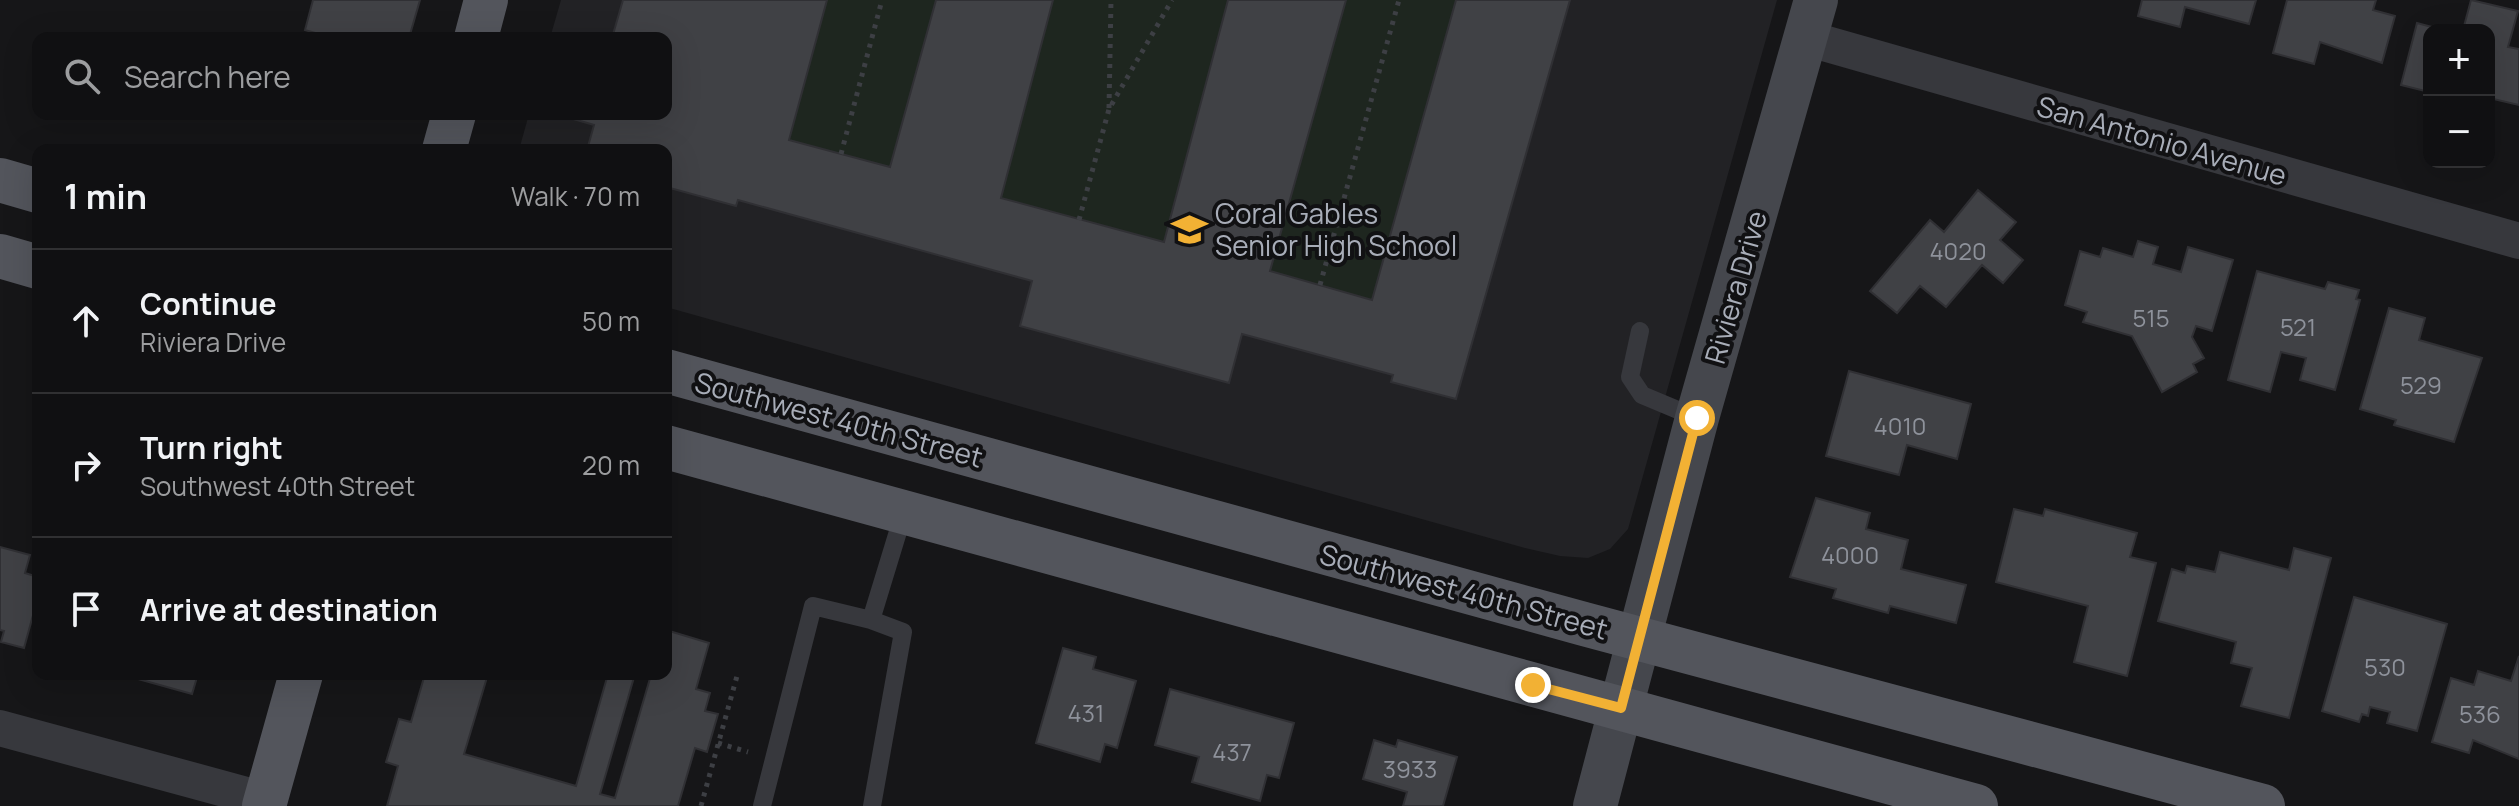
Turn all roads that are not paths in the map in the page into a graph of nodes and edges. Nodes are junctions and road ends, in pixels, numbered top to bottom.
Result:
1 (486, 0) edge
2 (1811, 19) edge
3 (478, 32) edge
4 (452, 120) edge
5 (446, 144) edge
6 (0, 180) edge
7 (32, 189) edge
8 (2519, 241) edge
9 (0, 256) edge
10 (32, 265) edge
11 (1640, 331) dead end
12 (672, 373) edge
13 (1697, 418) junction
14 (672, 449) edge
15 (904, 512) junction
16 (871, 620) junction
17 (1638, 638) junction
18 (299, 680) edge
19 (1621, 708) junction
20 (0, 728) edge
21 (265, 803) edge
22 (762, 806) edge
23 (872, 806) edge
24 (1595, 806) edge
25 (1976, 806) edge
26 (2263, 806) edge

1 - 3 main road
2 - 8 street, San Antonio Avenue
2 - 13 street, Riviera Drive
4 - 5 main road
6 - 7 main road
9 - 10 main road
11 - 13 lane
12 - 17 main road, Southwest 40th Street
13 - 17 street, Riviera Drive
14 - 15 main road
15 - 16 lane
15 - 19 main road
16 - 22 lane
16 - 23 lane
17 - 19 street, Riviera Drive
17 - 26 main road, Southwest 40th Street
18 - 21 main road
19 - 24 street, Riviera Drive
19 - 25 main road
20 - 21 street

